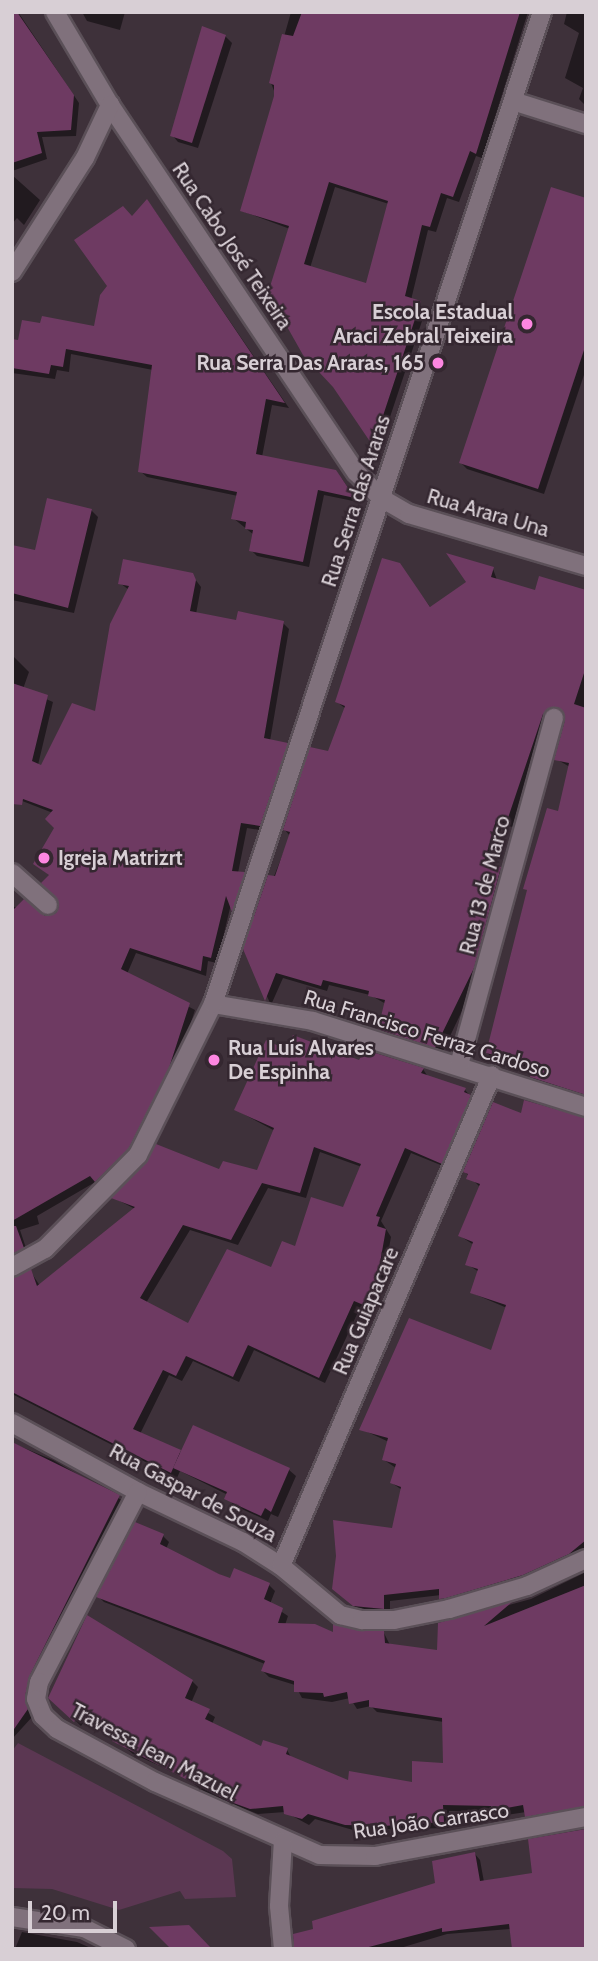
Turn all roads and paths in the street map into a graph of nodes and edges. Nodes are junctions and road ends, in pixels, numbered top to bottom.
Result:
1 (55, 12) edge
2 (542, 12) edge
3 (513, 100) junction
4 (110, 105) junction
5 (586, 124) edge
6 (12, 272) edge
7 (381, 498) junction
8 (586, 566) edge
9 (554, 718) dead end
10 (12, 873) edge
11 (48, 905) dead end
12 (212, 1004) junction
13 (458, 1065) junction
14 (492, 1075) junction
15 (586, 1107) edge
16 (12, 1267) edge
17 (12, 1423) edge
18 (138, 1492) junction
19 (586, 1559) edge
20 (281, 1566) junction
21 (586, 1816) edge
22 (283, 1841) junction
23 (12, 1917) edge
24 (126, 1949) edge
25 (283, 1949) edge

1 - 4 street, Rua Cabo José Teixeira
2 - 3 street, Rua Serra das Araras
3 - 5 street
3 - 7 street, Rua Serra das Araras
4 - 6 street
4 - 7 street, Rua Cabo José Teixeira
7 - 8 street, Rua Arara Una
7 - 12 street, Rua Serra das Araras
9 - 13 street, Rua 13 de Marco
10 - 11 street
12 - 13 street, Rua Francisco Ferraz Cardoso
12 - 16 street, Rua Serra das Araras
13 - 14 street, Rua Francisco Ferraz Cardoso
14 - 15 street, Rua Francisco Ferraz Cardoso
14 - 20 street, Rua Guiapacare
17 - 18 street, Rua Gaspar de Souza
18 - 20 street, Rua Gaspar de Souza
18 - 22 street, Travessa Jean Mazuel
19 - 20 street, Rua Gaspar de Souza
21 - 22 street, Rua João Carrasco
22 - 25 street
23 - 24 street

